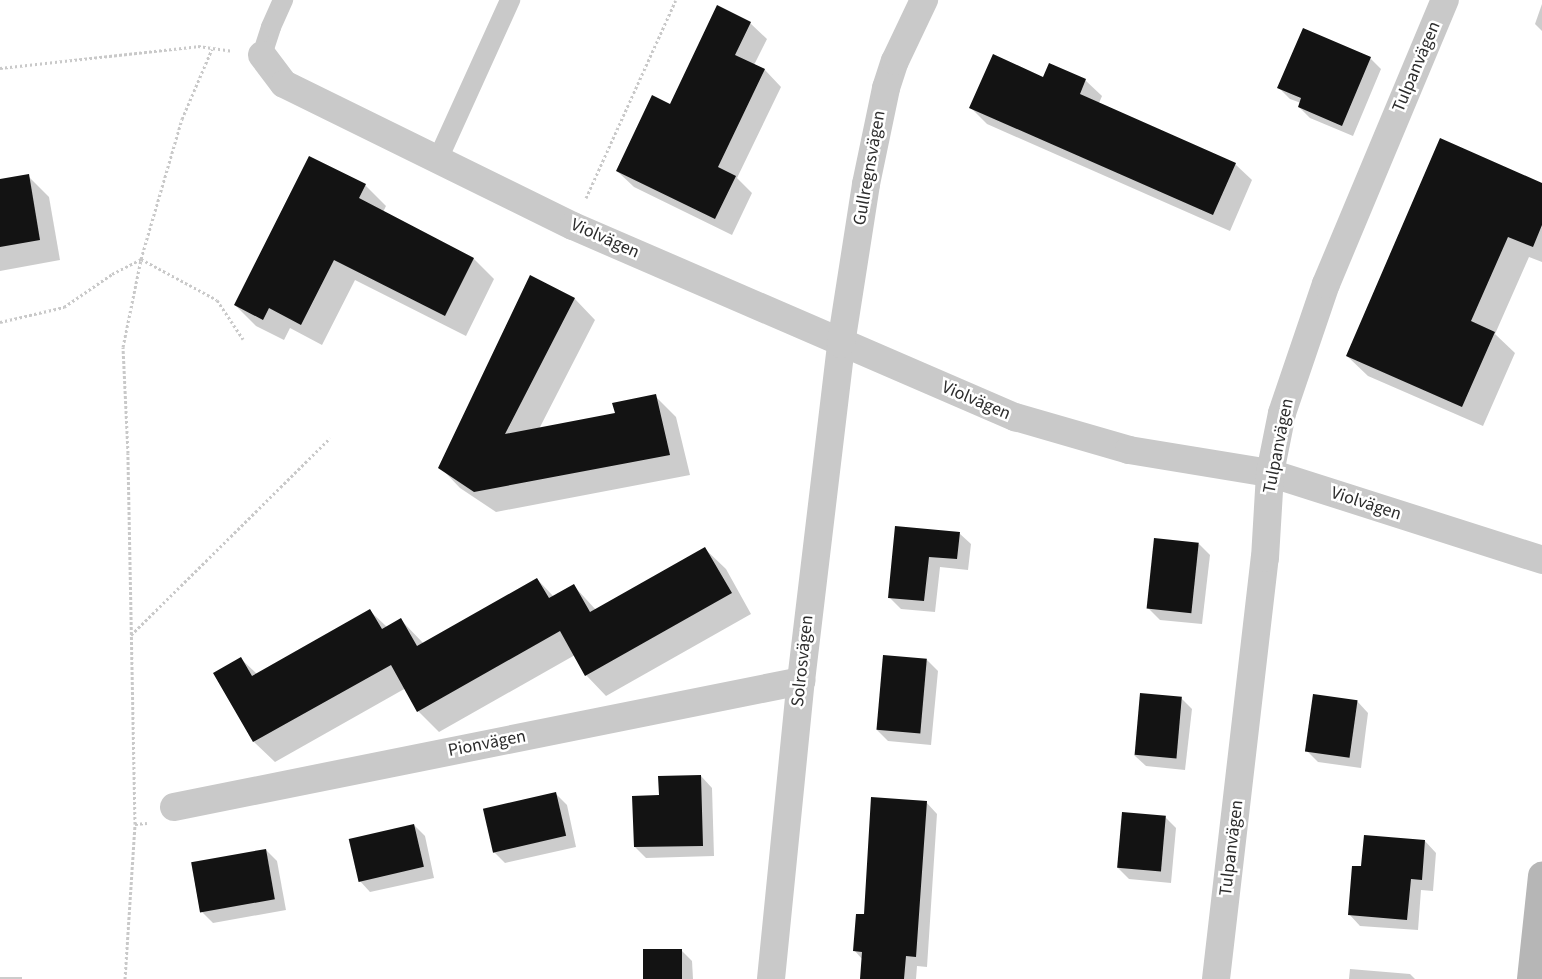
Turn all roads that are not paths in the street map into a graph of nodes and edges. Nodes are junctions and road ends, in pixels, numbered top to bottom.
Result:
1 (283, 0) edge
2 (510, 0) edge
3 (924, 0) edge
4 (1445, 0) edge
5 (262, 55) joint
6 (438, 160) junction
7 (841, 344) junction
8 (1270, 473) junction
9 (1542, 560) edge
10 (800, 681) junction
11 (174, 807) dead end
12 (1542, 876) edge
13 (771, 979) edge
14 (1216, 979) edge
15 (1531, 979) edge

1 - 5 lane
2 - 6 lane
3 - 7 street, Gullregnsvägen
4 - 8 street, Tulpanvägen
5 - 6 street, Violvägen
6 - 7 street, Violvägen
7 - 8 street, Violvägen
7 - 10 street, Solrosvägen
8 - 9 street, Violvägen
8 - 14 street, Tulpanvägen
10 - 11 street, Pionvägen
10 - 13 street, Solrosvägen
12 - 15 street

